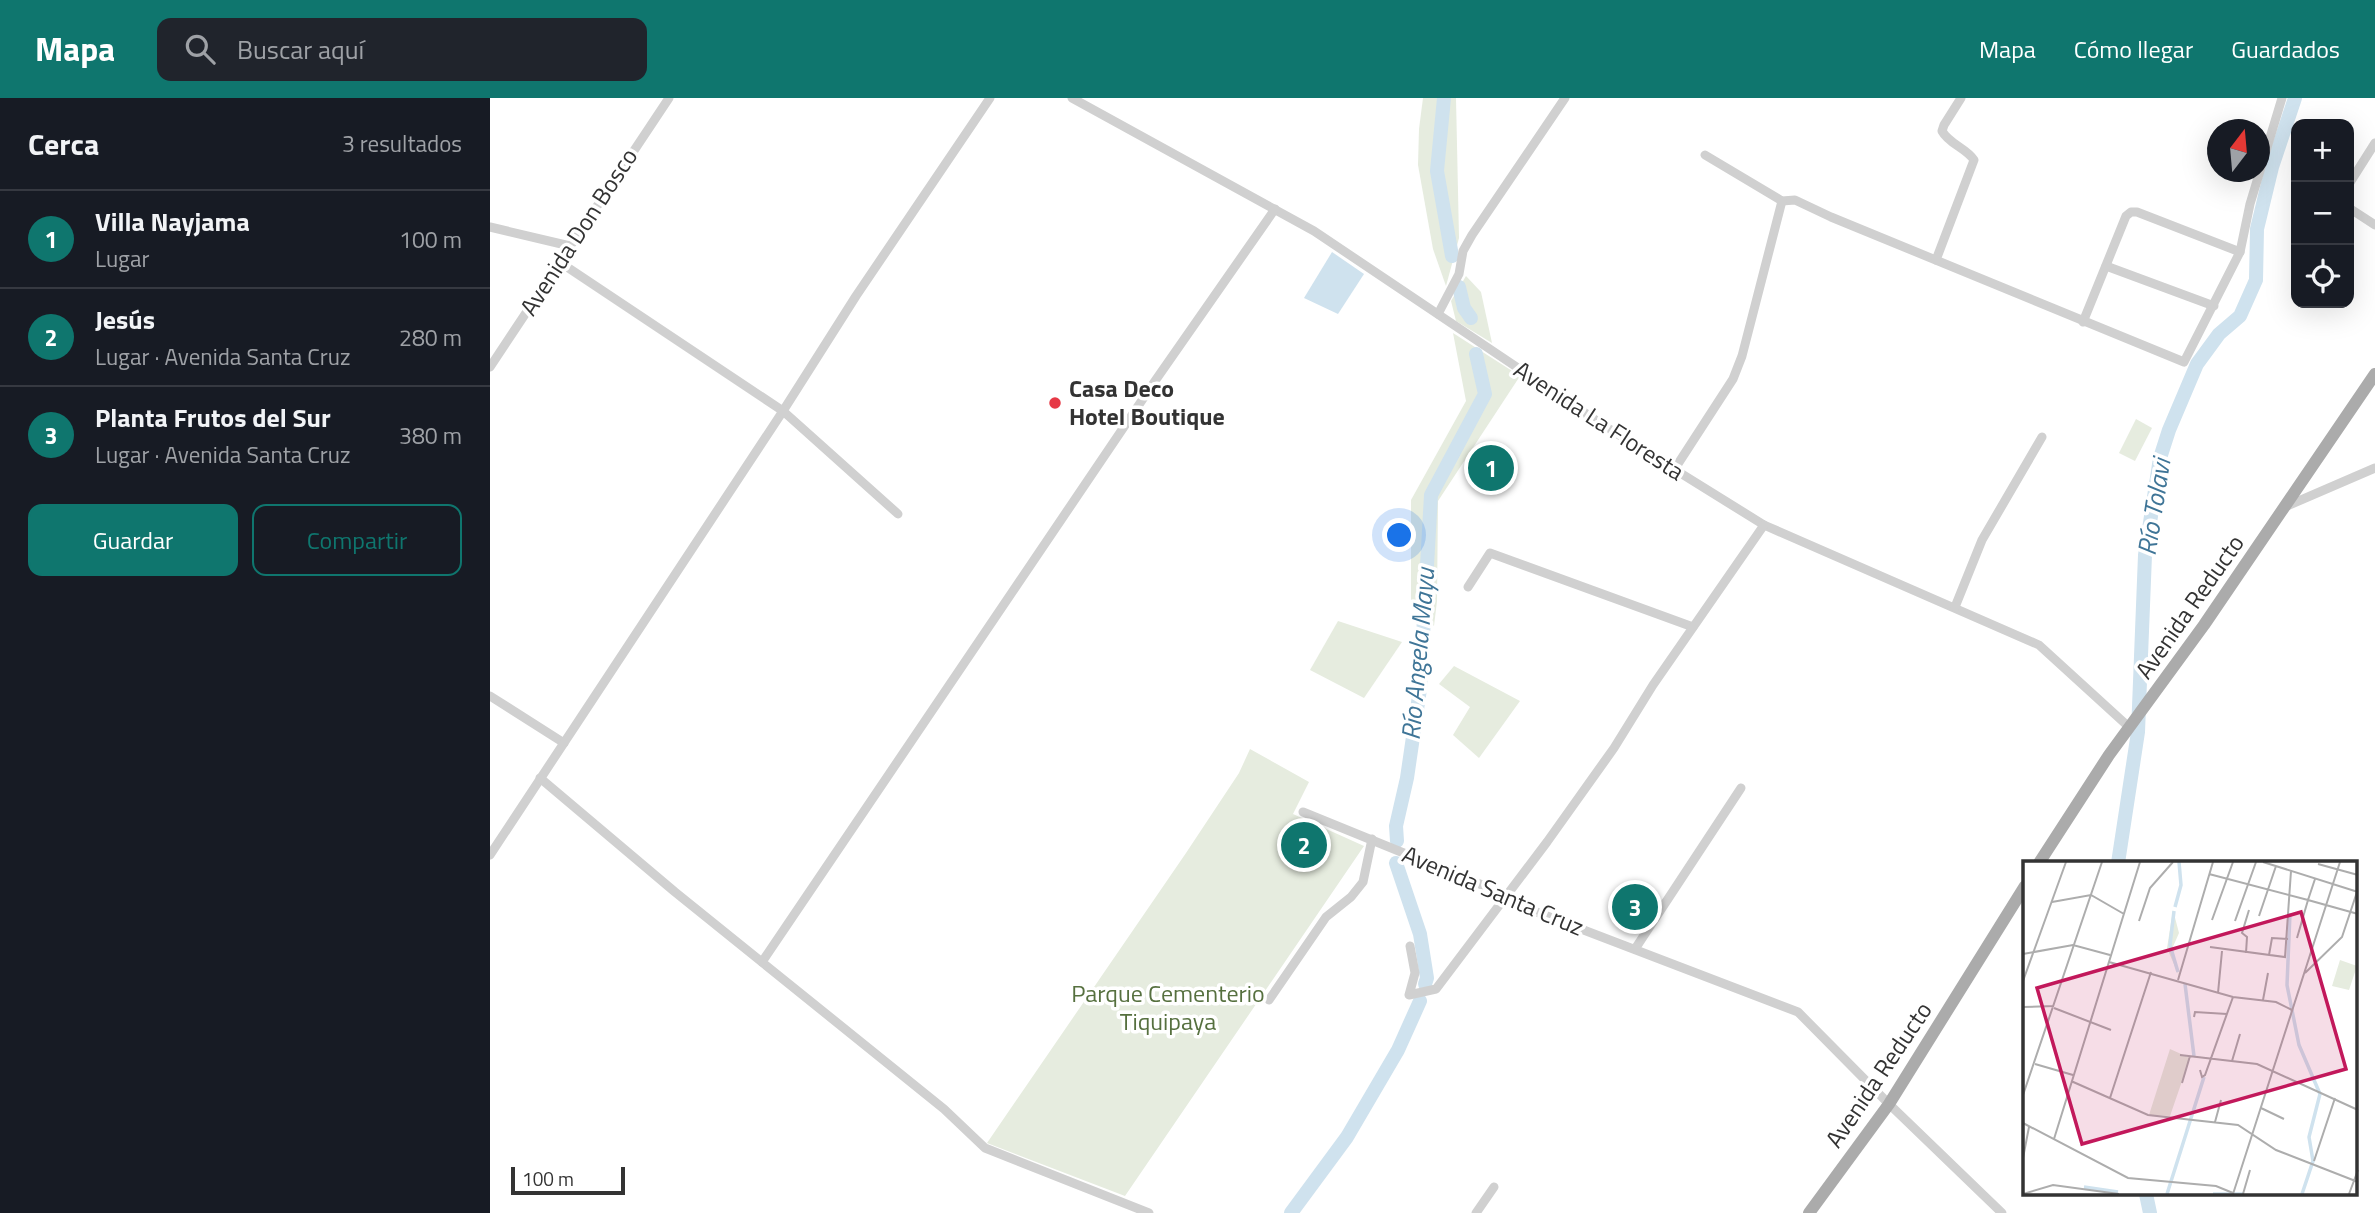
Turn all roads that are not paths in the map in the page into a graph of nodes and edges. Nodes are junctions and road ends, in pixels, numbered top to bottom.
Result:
1 (669, 98) edge
2 (990, 98) edge
3 (1072, 98) edge
4 (1565, 98) edge
5 (1961, 98) edge
6 (2282, 98) edge
7 (2375, 143) edge
8 (1705, 155) dead end
9 (2350, 182) edge
10 (1782, 201) junction
11 (1275, 209) junction
12 (2354, 211) edge
13 (2375, 225) edge
14 (490, 227) edge
15 (570, 246) junction
16 (2240, 252) junction
17 (1936, 260) junction
18 (561, 264) junction
19 (2106, 266) junction
20 (2214, 306) junction
21 (1438, 314) junction
22 (2083, 322) junction
23 (490, 367) edge
24 (2375, 374) edge
25 (783, 411) junction
26 (2042, 437) dead end
27 (2375, 468) edge
28 (1674, 470) junction
29 (2287, 506) junction
30 (898, 514) dead end
31 (1764, 525) junction
32 (1468, 587) dead end
33 (1955, 607) junction
34 (1693, 627) junction
35 (490, 696) edge
36 (2132, 726) junction
37 (564, 743) junction
38 (540, 778) junction
39 (1741, 788) dead end
40 (1303, 812) dead end
41 (1372, 839) junction
42 (490, 855) edge
43 (2040, 861) edge
44 (2023, 889) edge
45 (1506, 897) junction
46 (1410, 946) dead end
47 (1635, 949) junction
48 (762, 962) junction
49 (1269, 1000) dead end
50 (1889, 1104) junction
51 (1494, 1186) dead end
52 (1149, 1213) edge
53 (1476, 1213) edge
54 (1809, 1213) edge
55 (2002, 1213) edge

1 - 15 street, Avenida Don Bosco
2 - 25 street
3 - 11 street, Avenida La Floresta
4 - 21 street
5 - 17 street
6 - 16 street
7 - 9 street
8 - 10 street
10 - 17 street
10 - 28 street
11 - 21 street, Avenida La Floresta
11 - 48 street
12 - 13 street
14 - 15 street
15 - 18 street, Avenida Don Bosco
16 - 19 street
16 - 20 street
17 - 22 street
18 - 23 street, Avenida Don Bosco
18 - 25 street
19 - 20 street
19 - 22 street
20 - 22 street
21 - 28 street, Avenida La Floresta
24 - 29 main road, Avenida Reducto
25 - 30 street
25 - 37 street
26 - 33 street
27 - 29 street
28 - 31 street, Avenida La Floresta
29 - 36 main road, Avenida Reducto
31 - 33 street, Avenida La Floresta
31 - 34 street
32 - 34 street
33 - 36 street, Avenida La Floresta
34 - 45 street
35 - 37 street
36 - 43 main road, Avenida Reducto
37 - 38 street
38 - 42 street
38 - 48 street
39 - 47 street
40 - 41 street, Avenida Santa Cruz
41 - 45 street, Avenida Santa Cruz
41 - 49 street
44 - 50 main road, Avenida Reducto
45 - 46 street
45 - 47 street, Avenida Santa Cruz
47 - 50 street, Avenida Santa Cruz
48 - 52 street
50 - 54 main road, Avenida Reducto
50 - 55 street, Avenida Santa Cruz
51 - 53 street

